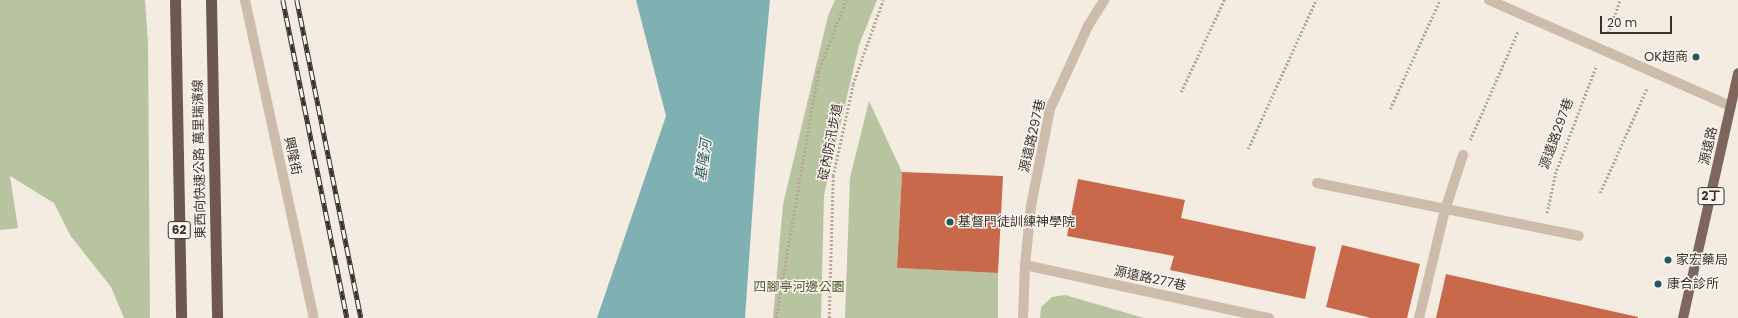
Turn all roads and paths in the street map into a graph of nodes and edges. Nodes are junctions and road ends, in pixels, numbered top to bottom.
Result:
1 (175, 0) edge
2 (211, 0) edge
3 (245, 0) edge
4 (846, 0) edge
5 (883, 0) edge
6 (1104, 0) edge
7 (1224, 0) edge
8 (1316, 0) edge
9 (1440, 0) edge
10 (1489, 0) edge
11 (1620, 0) edge
12 (1525, 16) junction
13 (1603, 50) junction
14 (1654, 73) junction
15 (1738, 74) edge
16 (1181, 92) dead end
17 (1731, 106) junction
18 (1390, 109) dead end
19 (1248, 149) dead end
20 (1463, 155) joint
21 (1317, 183) dead end
22 (1600, 193) dead end
23 (1446, 210) junction
24 (1544, 230) junction
25 (1580, 236) dead end
26 (1024, 265) junction
27 (181, 318) edge
28 (217, 318) edge
29 (314, 318) edge
30 (776, 318) edge
31 (829, 318) edge
32 (1023, 318) edge
33 (1269, 318) edge
34 (1419, 318) edge
35 (1683, 318) edge

1 - 27 highway, 東西向快速公路 萬里瑞濱線 / 62
2 - 28 highway, 東西向快速公路 萬里瑞濱線
3 - 29 street, 興隆街
4 - 30 path
5 - 31 path, 碇內防汛步道
6 - 26 street, 源遠路297巷
7 - 16 path
8 - 19 path
9 - 18 path
10 - 12 street
11 - 13 path, 源遠路297巷
12 - 13 street
12 - 20 path
13 - 14 street
13 - 24 path, 源遠路297巷
14 - 17 street
14 - 22 path
15 - 17 main road, 源遠路 / 2丁
17 - 35 main road, 源遠路 / 2丁
20 - 23 street
21 - 23 street
23 - 24 street
23 - 34 street
24 - 25 street
26 - 32 street, 源遠路297巷
26 - 33 street, 源遠路277巷

